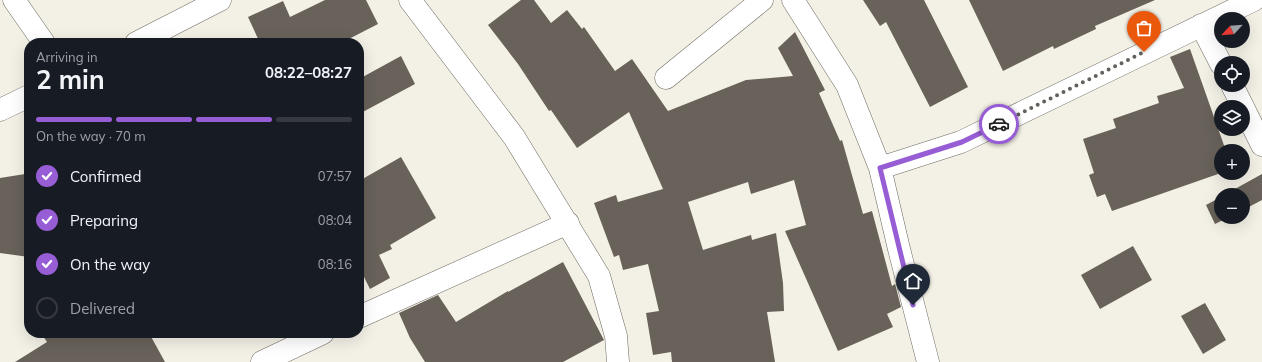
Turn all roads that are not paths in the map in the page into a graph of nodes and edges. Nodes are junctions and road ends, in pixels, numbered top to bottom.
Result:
1 (14, 0) edge
2 (220, 0) edge
3 (410, 0) edge
4 (762, 0) edge
5 (793, 0) edge
6 (1254, 0) edge
7 (1201, 25) junction
8 (41, 38) edge
9 (146, 38) edge
10 (1217, 56) edge
11 (666, 78) dead end
12 (24, 98) edge
13 (0, 110) edge
14 (1250, 121) edge
15 (1262, 144) edge
16 (880, 168) junction
17 (568, 224) junction
18 (364, 315) edge
19 (312, 338) edge
20 (262, 362) edge
21 (618, 362) edge
22 (928, 362) edge

1 - 8 street
2 - 9 street
3 - 17 street
4 - 11 street
5 - 16 street
6 - 7 street
7 - 10 street
7 - 16 street
12 - 13 street
14 - 15 street
16 - 22 street
17 - 18 street
17 - 21 street
19 - 20 street

